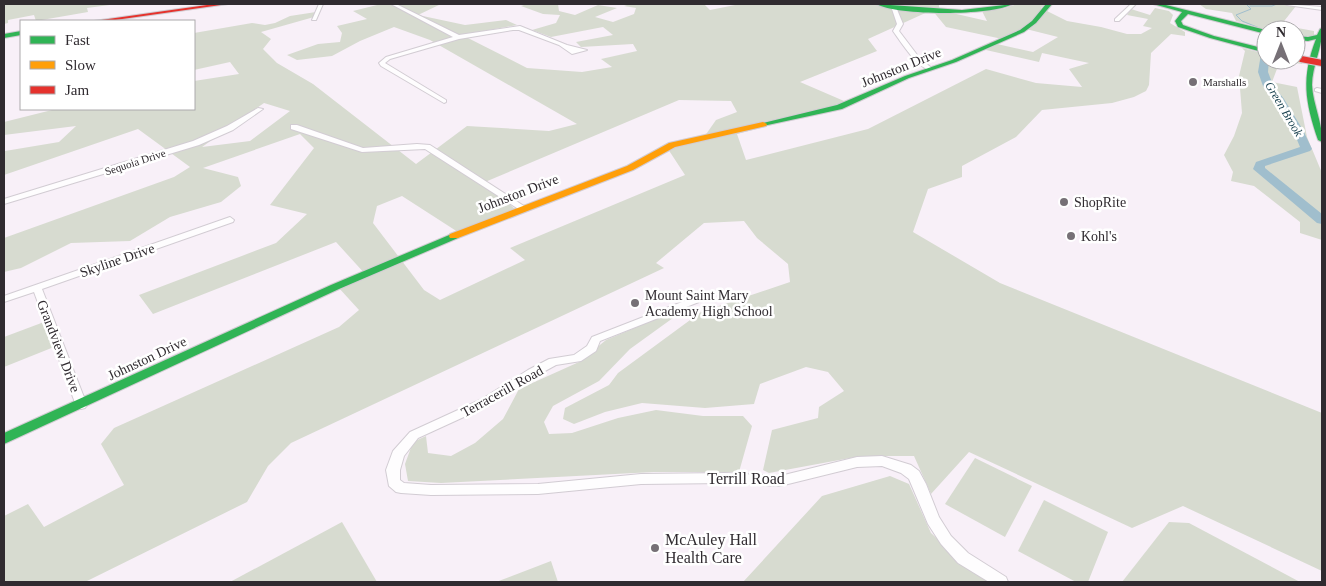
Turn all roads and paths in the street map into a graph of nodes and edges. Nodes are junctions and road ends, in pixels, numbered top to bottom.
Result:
1 (225, 4) edge
2 (321, 4) edge
3 (393, 4) edge
4 (879, 4) edge
5 (1010, 4) edge
6 (1049, 4) edge
7 (1134, 4) edge
8 (1287, 4) edge
9 (1159, 5) edge
10 (894, 7) junction
11 (1322, 10) edge
12 (1187, 12) edge
13 (314, 19) dead end
14 (105, 20) edge
15 (1117, 20) dead end
16 (1256, 30) edge
17 (20, 33) edge
18 (1321, 33) edge
19 (4, 36) edge
20 (458, 37) junction
21 (1306, 39) edge
22 (1306, 46) edge
23 (567, 47) dead end
24 (1256, 48) edge
25 (1320, 56) edge
26 (1306, 57) edge
27 (930, 70) junction
28 (1319, 90) edge
29 (444, 101) dead end
30 (260, 109) dead end
31 (1322, 113) edge
32 (294, 127) dead end
33 (1322, 140) edge
34 (4, 202) edge
35 (523, 208) junction
36 (230, 220) dead end
37 (36, 288) junction
38 (4, 299) edge
39 (697, 299) dead end
40 (82, 404) junction
41 (4, 439) edge
42 (431, 490) joint
43 (1001, 582) edge

1 - 14 main road
2 - 13 street
3 - 20 street
4 - 10 main road
5 - 10 main road
6 - 27 main road, Johnston Drive
7 - 15 street
8 - 11 street
9 - 12 main road
10 - 27 street
12 - 16 main road
12 - 24 main road
17 - 19 main road
18 - 21 main road
18 - 25 main road
20 - 23 street
20 - 29 street
22 - 25 main road
25 - 26 main road, bridge
25 - 28 main road
25 - 33 main road
27 - 35 main road, Johnston Drive
28 - 31 main road
30 - 34 street, Sequoia Drive
32 - 35 street
35 - 40 main road, Johnston Drive
36 - 37 street, Skyline Drive
37 - 38 street, Skyline Drive
37 - 40 street, Grandview Drive
39 - 42 street, Terracerill Road
40 - 41 main road, Johnston Drive
42 - 43 street, Terrill Road

